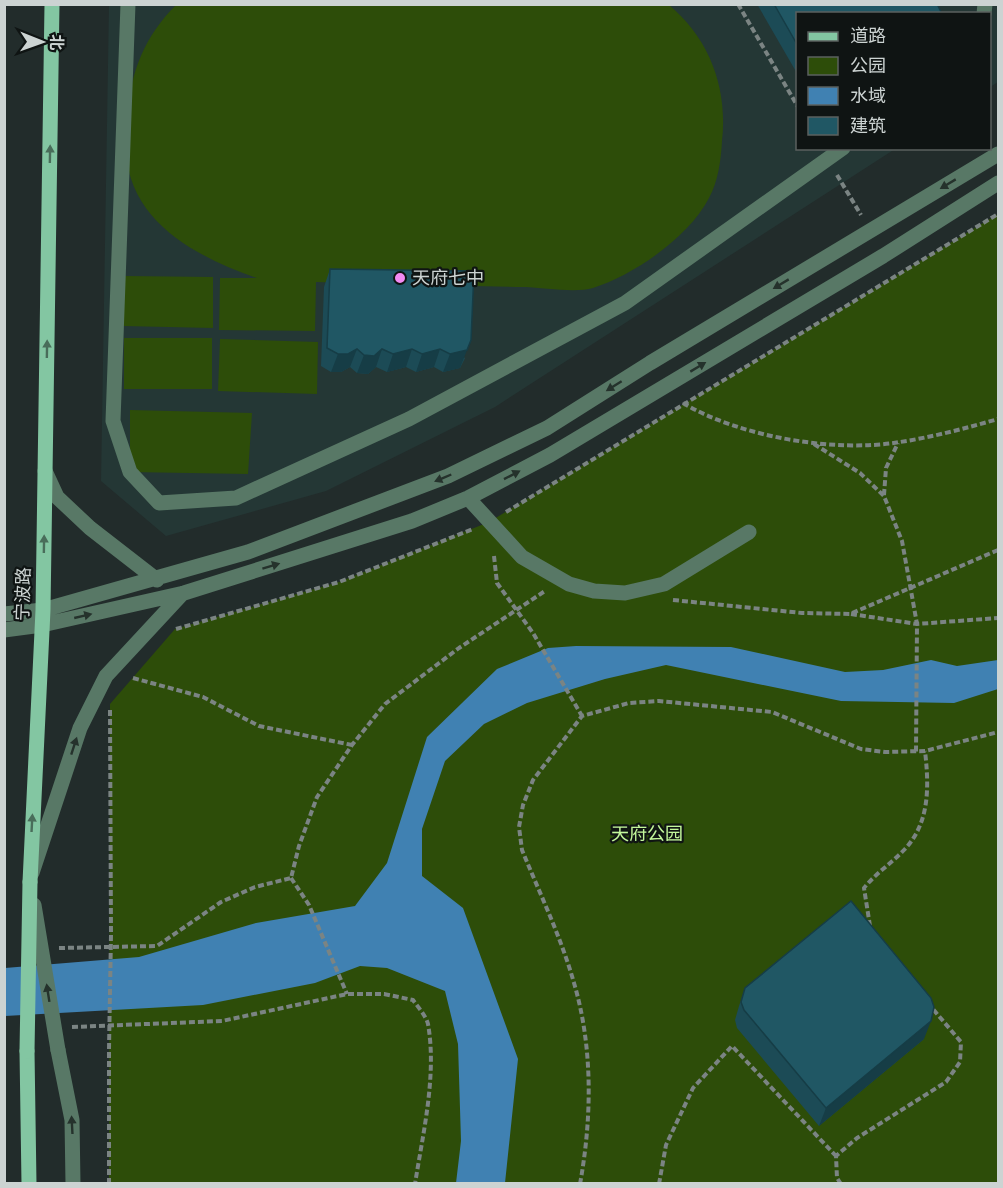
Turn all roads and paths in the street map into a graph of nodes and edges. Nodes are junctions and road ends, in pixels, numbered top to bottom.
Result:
1 (52, 4) edge
2 (128, 4) edge
3 (738, 4) edge
4 (796, 104) edge
5 (840, 150) edge
6 (999, 154) edge
7 (999, 183) edge
8 (683, 403) dead end
9 (999, 419) edge
10 (898, 443) junction
11 (814, 444) junction
12 (45, 471) junction
13 (884, 496) junction
14 (468, 498) junction
15 (489, 522) junction
16 (749, 532) dead end
17 (999, 550) edge
18 (157, 580) junction
19 (569, 584) junction
20 (911, 586) junction
21 (184, 593) junction
22 (672, 600) dead end
23 (517, 609) junction
24 (4, 614) edge
25 (850, 614) junction
26 (42, 618) junction
27 (999, 618) edge
28 (917, 624) junction
29 (4, 630) edge
30 (133, 678) dead end
31 (582, 716) junction
32 (999, 732) edge
33 (352, 745) junction
34 (925, 751) junction
35 (916, 752) junction
36 (291, 878) junction
37 (30, 882) junction
38 (875, 933) edge
39 (111, 934) dead end
40 (52, 948) dead end
41 (347, 994) junction
42 (926, 1002) edge
43 (63, 1027) dead end
44 (836, 1156) junction
45 (29, 1184) edge
46 (73, 1184) edge
47 (109, 1184) edge
48 (415, 1184) edge
49 (580, 1184) edge
50 (659, 1184) edge
51 (841, 1184) edge

12 -> 1 main road, 宁波路
2 - 5 street
3 - 4 path
6 -> 18 street
14 -> 7 street
8 - 11 path
9 - 10 path
10 - 11 path
10 - 13 path
11 - 13 path
12 - 18 street
26 -> 12 main road, 宁波路
13 - 20 path
14 - 15 street
21 -> 14 street
15 - 19 street
15 - 23 path
16 - 19 street
17 - 20 path
18 - 26 street
19 - 23 path
20 - 25 path
20 - 28 path
26 -> 21 street
37 -> 21 street
22 - 25 path
23 - 31 path
23 - 33 path
24 - 26 street
25 - 28 path
26 - 29 street
37 -> 26 main road, 宁波路
27 - 28 path
28 - 35 path
30 - 33 path
31 - 35 path
31 - 49 path
32 - 34 path
33 - 36 path
34 - 35 path
34 - 38 path
36 - 40 path
36 - 41 path
37 - 45 main road, 宁波路, bridge
46 -> 37 street, bridge
39 - 47 path, bridge
41 - 43 path
41 - 48 path
42 - 44 path
44 - 50 path
44 - 51 path

